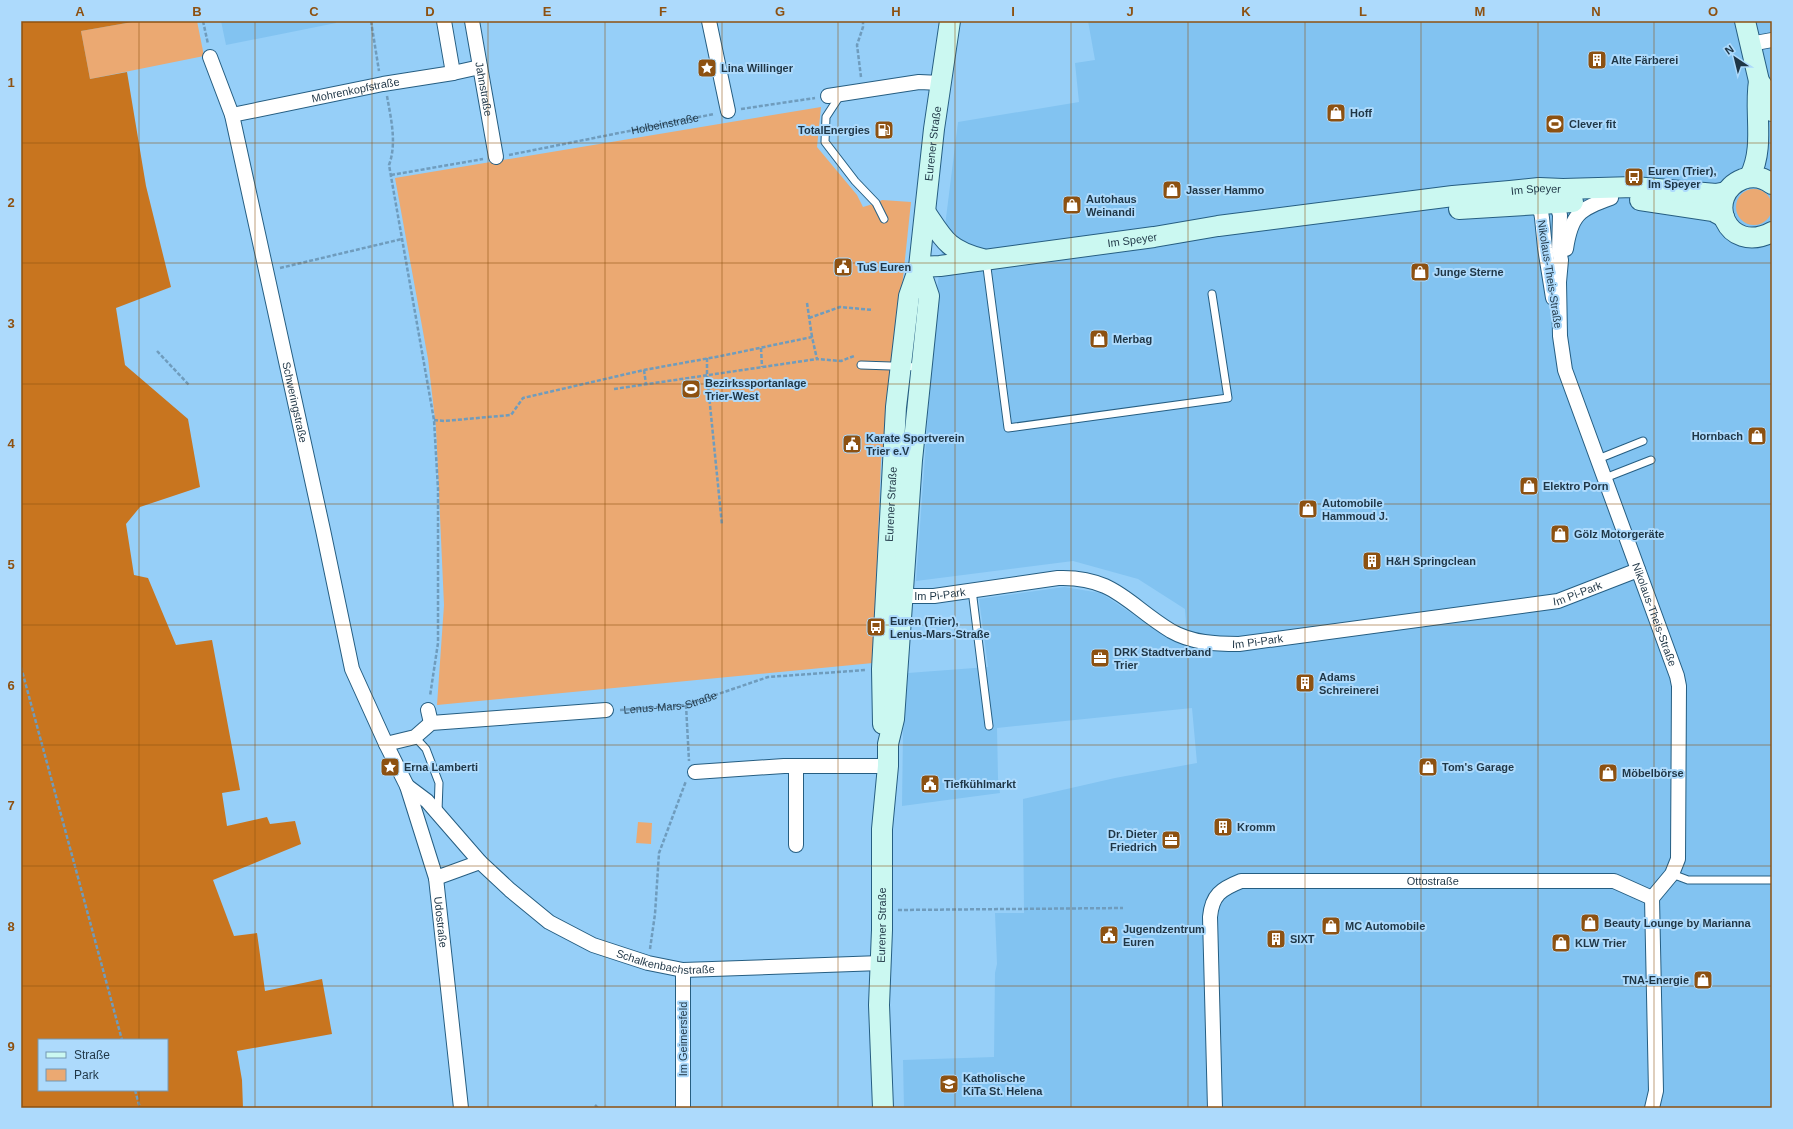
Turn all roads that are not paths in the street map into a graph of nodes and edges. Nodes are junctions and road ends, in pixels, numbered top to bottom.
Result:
1 (444, 21) edge
2 (472, 21) edge
3 (709, 21) edge
4 (950, 21) edge
5 (1745, 21) edge
6 (1772, 40) edge
7 (1750, 44) junction
8 (210, 57) road end
9 (480, 67) junction
10 (453, 73) junction
11 (1759, 81) junction
12 (941, 83) junction
13 (835, 95) joint
14 (728, 111) road end
15 (1772, 111) edge
16 (232, 115) junction
17 (496, 157) road end
18 (1750, 176) junction
19 (1772, 184) edge
20 (1726, 192) junction
21 (1611, 198) junction
22 (1549, 200) junction
23 (926, 213) junction
24 (1724, 217) junction
25 (884, 219) dead end
26 (1772, 232) edge
27 (986, 260) junction
28 (1561, 260) junction
29 (919, 267) junction
30 (1212, 294) dead end
31 (1560, 336) junction
32 (861, 365) dead end
33 (901, 367) junction
34 (922, 367) junction
35 (1642, 441) dead end
36 (1598, 459) junction
37 (903, 460) junction
38 (1651, 460) dead end
39 (1605, 478) junction
40 (1638, 570) junction
41 (972, 590) junction
42 (895, 596) junction
43 (606, 710) road end
44 (989, 726) dead end
45 (415, 738) junction
46 (386, 744) junction
47 (888, 744) junction
48 (796, 766) junction
49 (888, 766) junction
50 (690, 772) road end
51 (408, 786) junction
52 (438, 813) junction
53 (796, 845) dead end
54 (480, 862) junction
55 (1672, 874) junction
56 (436, 878) junction
57 (1772, 880) edge
58 (1652, 898) junction
59 (881, 963) junction
60 (683, 970) junction
61 (461, 1108) edge
62 (683, 1108) edge
63 (883, 1108) edge
64 (1215, 1108) edge
65 (1652, 1108) edge

1 - 10 street
2 - 9 street, Jahnstraße
3 - 14 street
4 - 12 street, Eurener Straße
5 - 7 street
6 - 7 street
7 - 11 street
8 - 16 street, Schweringstraße
9 - 10 street, Mohrenkopfstraße
9 - 17 street, Jahnstraße
10 - 16 street, Mohrenkopfstraße
11 - 15 street
11 - 18 street
12 - 13 street
12 - 23 street, Eurener Straße
13 - 25 lane
16 - 46 street, Schweringstraße
18 - 19 street
18 - 20 street
20 - 22 street, Im Speyer
20 - 24 street
21 - 22 street, Im Speyer
21 - 24 street, Im Speyer
21 - 28 street, Nikolaus-Theis-Straße
22 - 27 street, Im Speyer
22 - 28 street, Nikolaus-Theis-Straße
22 - 31 street, Nikolaus-Theis-Straße
23 - 27 street
23 - 29 street, Eurener Straße
24 - 26 street
27 - 29 street, Im Speyer
27 - 30 lane
28 - 31 street, Nikolaus-Theis-Straße
29 - 33 street, Eurener Straße
29 - 34 street, Eurener Straße
31 - 36 street, Nikolaus-Theis-Straße
32 - 33 lane
33 - 34 lane
33 - 37 street, Eurener Straße
34 - 37 street, Eurener Straße
35 - 36 lane
36 - 39 street, Nikolaus-Theis-Straße
37 - 42 street, Eurener Straße
38 - 39 lane
39 - 40 street, Nikolaus-Theis-Straße
40 - 41 street, Im Pi-Park
40 - 55 street, Nikolaus-Theis-Straße
41 - 42 street, Im Pi-Park
41 - 44 lane
42 - 47 street, Eurener Straße
42 - 47 street, Eurener Straße
43 - 45 street
45 - 46 street
45 - 52 lane
46 - 51 street, Udostraße
47 - 49 street, Eurener Straße
48 - 49 street
48 - 50 street
48 - 53 street
49 - 59 street, Eurener Straße
51 - 52 street, Schalkenbachstraße
51 - 56 street, Udostraße
52 - 54 street, Schalkenbachstraße
54 - 56 street
54 - 60 street, Schalkenbachstraße
55 - 57 lane
55 - 58 street, Nikolaus-Theis-Straße
56 - 61 street, Udostraße
58 - 64 street, Ottostraße
58 - 65 street
59 - 60 street, Schalkenbachstraße
59 - 63 street, Eurener Straße
60 - 62 street, Im Geimersfeld

